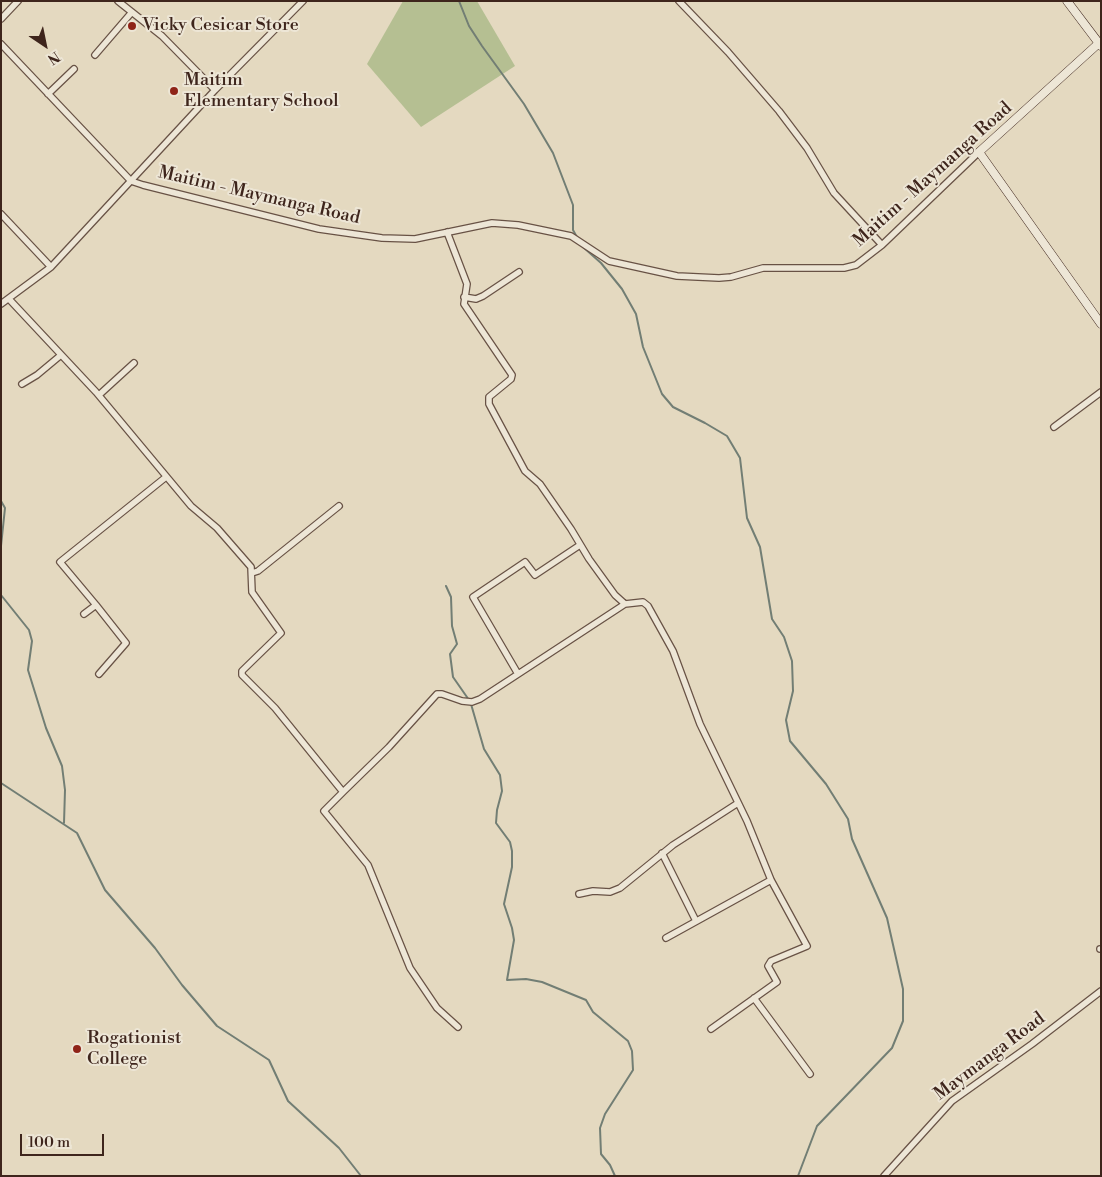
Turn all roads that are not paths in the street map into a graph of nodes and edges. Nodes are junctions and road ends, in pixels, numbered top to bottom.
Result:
1 (18, 1) edge
2 (118, 1) edge
3 (303, 1) edge
4 (679, 1) edge
5 (1067, 1) edge
6 (132, 12) junction
7 (1, 19) edge
8 (1, 44) edge
9 (1100, 44) edge
10 (95, 55) dead end
11 (74, 69) dead end
12 (216, 90) junction
13 (48, 94) junction
14 (979, 152) junction
15 (131, 181) junction
16 (1, 214) edge
17 (447, 232) junction
18 (882, 245) junction
19 (51, 267) junction
20 (519, 272) dead end
21 (464, 297) junction
22 (9, 298) junction
23 (1, 304) edge
24 (1101, 324) edge
25 (61, 355) junction
26 (134, 363) dead end
27 (22, 384) dead end
28 (1101, 392) edge
29 (98, 395) junction
30 (1054, 426) dead end
31 (166, 477) junction
32 (339, 506) dead end
33 (580, 546) junction
34 (252, 573) junction
35 (626, 604) junction
36 (96, 605) junction
37 (84, 614) dead end
38 (99, 674) dead end
39 (518, 674) junction
40 (343, 792) junction
41 (738, 803) junction
42 (662, 853) junction
43 (771, 880) junction
44 (579, 894) dead end
45 (696, 921) junction
46 (666, 938) dead end
47 (1101, 991) edge
48 (754, 998) junction
49 (458, 1027) dead end
50 (711, 1029) dead end
51 (810, 1074) dead end
52 (884, 1176) edge

1 - 7 street
2 - 6 street
3 - 12 street
4 - 18 street
5 - 9 street
6 - 10 street
6 - 12 street
8 - 13 street, Maitim - Maymanga Road
9 - 14 street, Maitim - Maymanga Road
11 - 13 street
12 - 15 street
13 - 15 street, Maitim - Maymanga Road
14 - 18 street, Maitim - Maymanga Road
14 - 24 street
15 - 17 street, Maitim - Maymanga Road
15 - 19 street
16 - 19 street
17 - 18 street, Maitim - Maymanga Road
17 - 21 street
19 - 22 street
20 - 21 street
21 - 33 street
22 - 23 street
22 - 25 street
25 - 27 street
25 - 29 street
26 - 29 street
28 - 30 street
29 - 31 street
31 - 34 street
31 - 36 street
32 - 34 street
33 - 35 street
33 - 39 street
34 - 40 street
35 - 39 street
35 - 41 street
36 - 37 street
36 - 38 street
39 - 40 street
40 - 49 street
41 - 42 street
41 - 43 street
42 - 44 street
42 - 45 street
43 - 45 street
43 - 48 street
45 - 46 street
47 - 52 street, Maymanga Road
48 - 50 street
48 - 51 street

